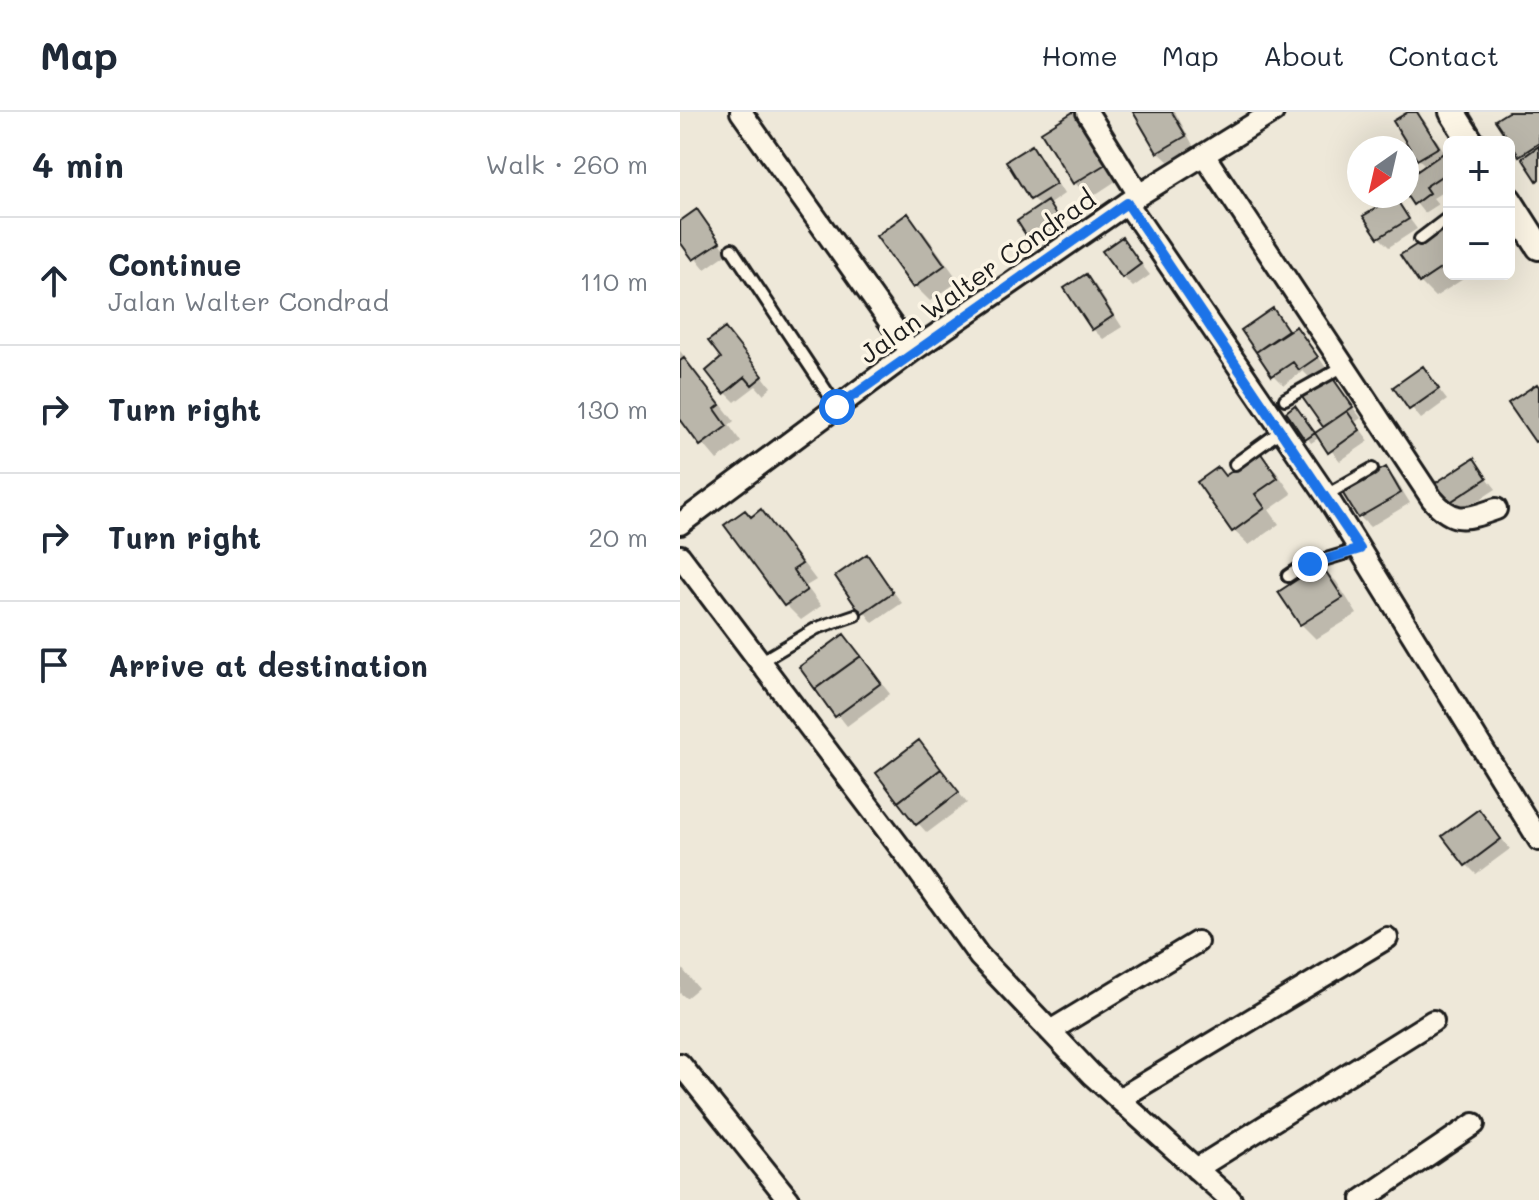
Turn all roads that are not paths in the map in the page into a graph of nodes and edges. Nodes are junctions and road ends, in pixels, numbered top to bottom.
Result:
1 (741, 112) edge
2 (1087, 112) edge
3 (1273, 112) edge
4 (1452, 112) edge
5 (1467, 136) edge
6 (1204, 155) junction
7 (1133, 199) junction
8 (1514, 208) edge
9 (1443, 222) edge
10 (1420, 239) dead end
11 (1539, 247) edge
12 (732, 249) dead end
13 (911, 352) junction
14 (1344, 366) junction
15 (1285, 399) dead end
16 (837, 407) junction
17 (1282, 430) junction
18 (1235, 464) dead end
19 (1372, 469) dead end
20 (1326, 495) junction
21 (1496, 509) dead end
22 (680, 524) edge
23 (1360, 549) junction
24 (680, 556) edge
25 (1288, 576) dead end
26 (855, 615) dead end
27 (760, 662) junction
28 (1539, 840) edge
29 (1387, 938) dead end
30 (1197, 942) dead end
31 (1433, 1021) dead end
32 (1050, 1031) junction
33 (680, 1064) edge
34 (1119, 1099) junction
35 (1474, 1124) dead end
36 (1196, 1169) junction
37 (789, 1200) edge
38 (1231, 1200) edge
39 (1362, 1200) edge

1 - 13 street
2 - 7 street
3 - 6 street, Jalan Walter Condrad
4 - 5 street
6 - 7 street, Jalan Walter Condrad
6 - 14 street
7 - 13 street, Jalan Walter Condrad
7 - 17 street
8 - 11 street
9 - 10 lane
12 - 16 lane
13 - 16 street, Jalan Walter Condrad
14 - 15 lane
14 - 21 street
16 - 22 street, Jalan Walter Condrad
17 - 18 lane
17 - 20 street
19 - 20 lane
20 - 23 street
23 - 25 lane
23 - 28 street
24 - 27 street
26 - 27 lane
27 - 32 street
29 - 34 street
30 - 32 street
31 - 36 street
32 - 34 street
33 - 37 street
34 - 36 street
35 - 39 street
36 - 38 street

